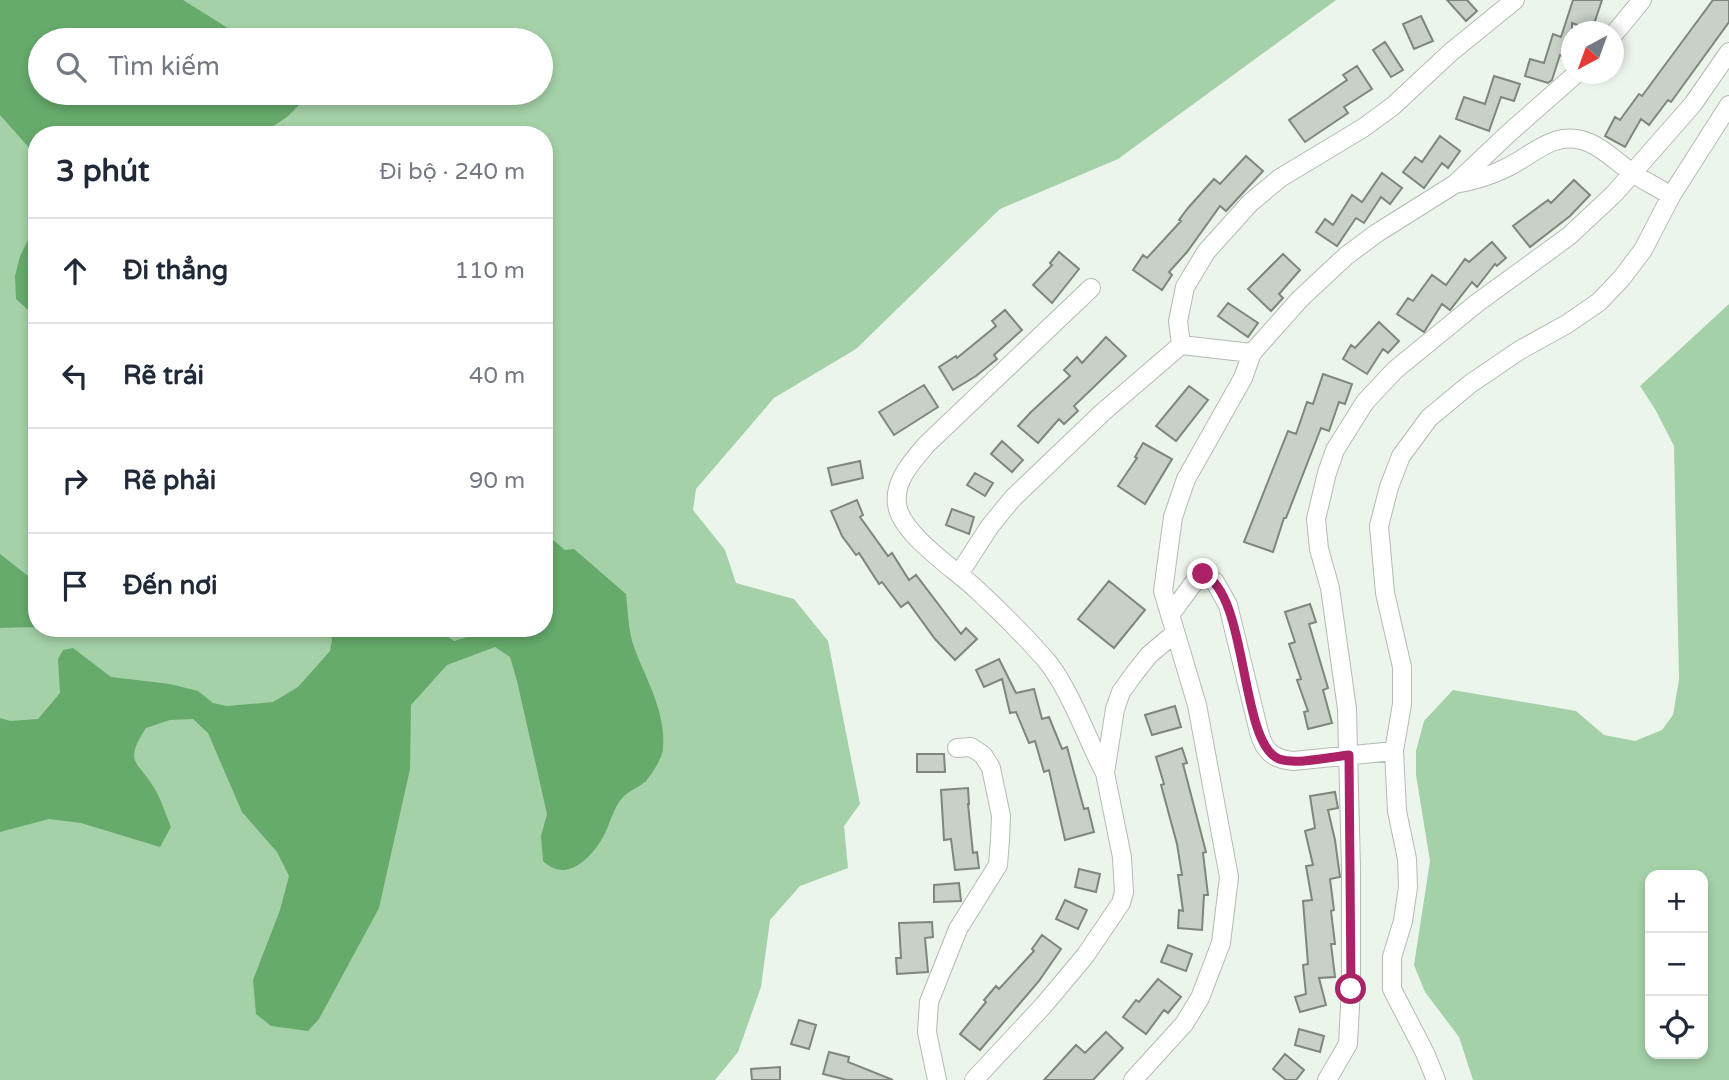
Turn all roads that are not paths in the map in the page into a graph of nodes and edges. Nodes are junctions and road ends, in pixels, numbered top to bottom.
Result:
1 (1515, 0) edge
2 (1642, 0) edge
3 (1624, 22) edge
4 (1729, 52) edge
5 (1564, 84) edge
6 (1729, 105) edge
7 (1634, 173) junction
8 (1455, 184) junction
9 (1671, 196) junction
10 (1091, 288) dead end
11 (1181, 345) junction
12 (1252, 353) junction
13 (959, 574) junction
14 (1172, 624) junction
15 (957, 748) dead end
16 (1394, 751) junction
17 (1349, 755) junction
18 (1105, 773) junction
19 (937, 1080) edge
20 (974, 1080) edge
21 (1133, 1080) edge
22 (1327, 1080) edge
23 (1436, 1080) edge

1 - 11 street
2 - 3 street
4 - 7 street
5 - 8 street
6 - 9 street
7 - 8 street
7 - 9 street
7 - 17 street
8 - 12 street
9 - 16 street
10 - 13 street
11 - 12 street
11 - 13 street
12 - 14 street
13 - 18 street
14 - 17 street
14 - 18 street
14 - 21 street
15 - 19 street
16 - 17 street
16 - 23 street
17 - 22 street
18 - 20 street

